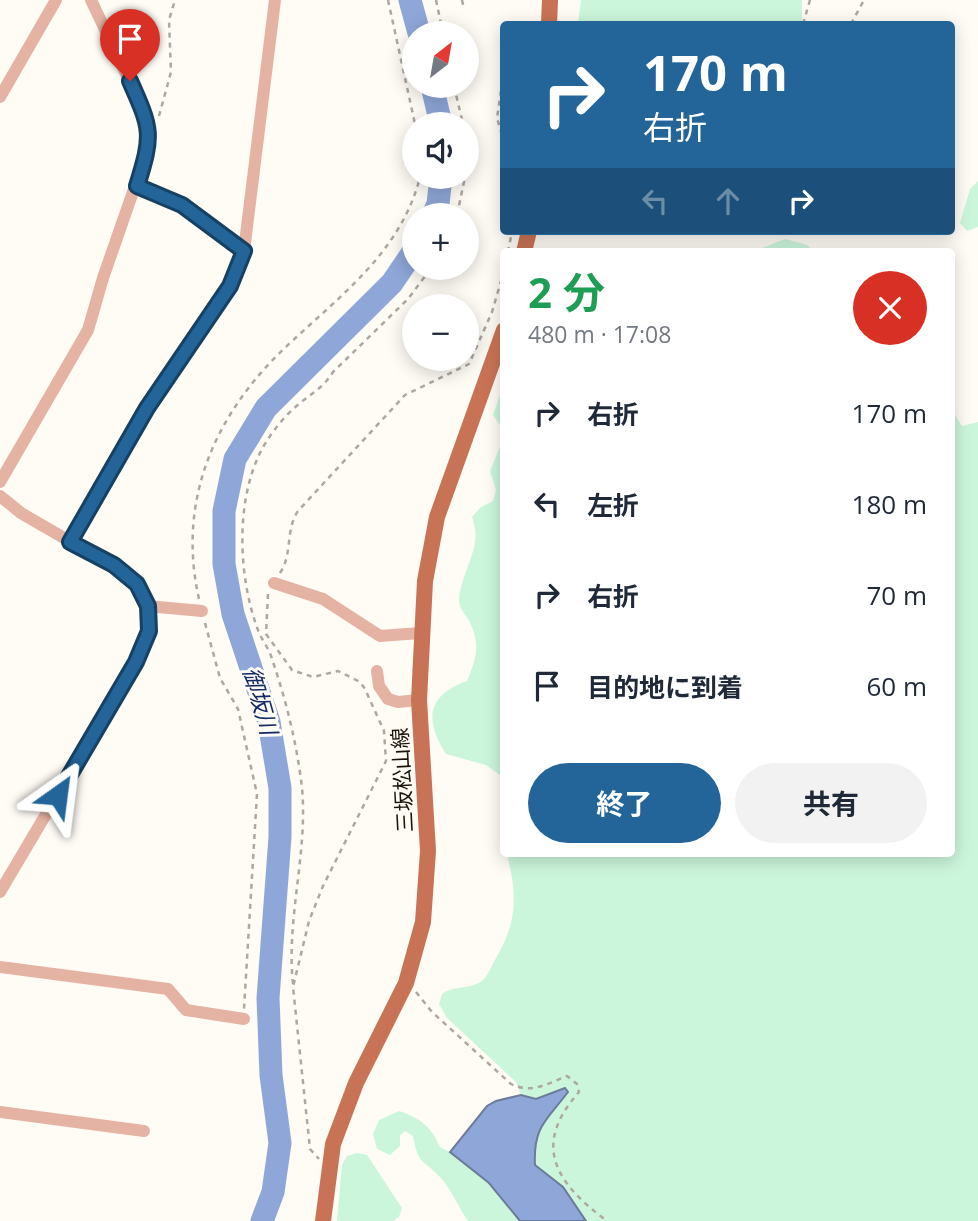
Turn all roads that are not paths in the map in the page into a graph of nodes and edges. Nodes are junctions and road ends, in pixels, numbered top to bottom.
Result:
1 (56, 0) edge
2 (91, 0) edge
3 (275, 0) edge
4 (550, 0) edge
5 (549, 21) edge
6 (0, 97) edge
7 (137, 186) junction
8 (244, 251) junction
9 (500, 341) edge
10 (0, 482) edge
11 (0, 496) edge
12 (70, 542) junction
13 (274, 583) road end
14 (148, 606) junction
15 (202, 611) dead end
16 (420, 633) junction
17 (377, 671) dead end
18 (419, 700) junction
19 (0, 892) edge
20 (0, 967) edge
21 (244, 1019) dead end
22 (0, 1112) edge
23 (144, 1131) dead end
24 (323, 1221) edge

1 - 6 street
2 - 7 street
3 - 8 street
4 - 5 main road
7 - 8 street
7 - 10 street
8 - 12 street
9 - 16 main road, 三坂松山線
11 - 12 street
12 - 14 street
13 - 16 street
14 - 15 street
14 - 19 street
16 - 18 main road, 三坂松山線
17 - 18 street
18 - 24 main road, 三坂松山線
20 - 21 street
22 - 23 street

